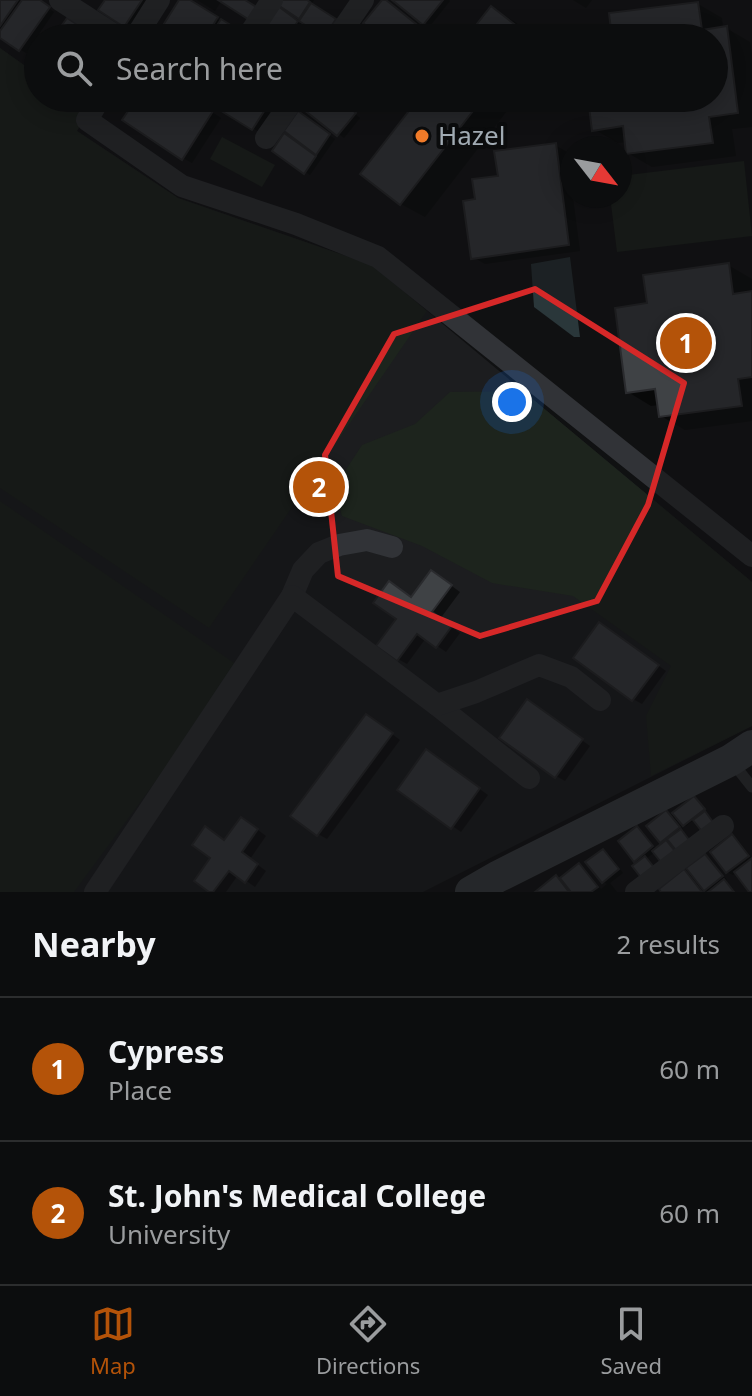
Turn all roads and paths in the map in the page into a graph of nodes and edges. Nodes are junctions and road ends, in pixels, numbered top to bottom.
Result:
1 (60, 0) edge
2 (159, 0) edge
3 (272, 0) edge
4 (363, 0) edge
5 (97, 24) edge
6 (144, 24) edge
7 (256, 24) edge
8 (347, 24) edge
9 (92, 112) edge
10 (284, 112) edge
11 (266, 138) dead end
12 (392, 547) dead end
13 (752, 556) edge
14 (292, 596) junction
15 (600, 700) dead end
16 (437, 705) junction
17 (741, 753) edge
18 (529, 778) dead end
19 (752, 787) edge
20 (723, 826) dead end
21 (492, 887) edge
22 (95, 892) edge
23 (636, 892) edge

1 - 5 street
2 - 6 street
3 - 7 street
4 - 8 street
9 - 13 street
10 - 11 street
12 - 14 street
14 - 16 street
14 - 22 street
15 - 16 street
16 - 18 street
17 - 19 lane
17 - 21 main road
20 - 23 street

